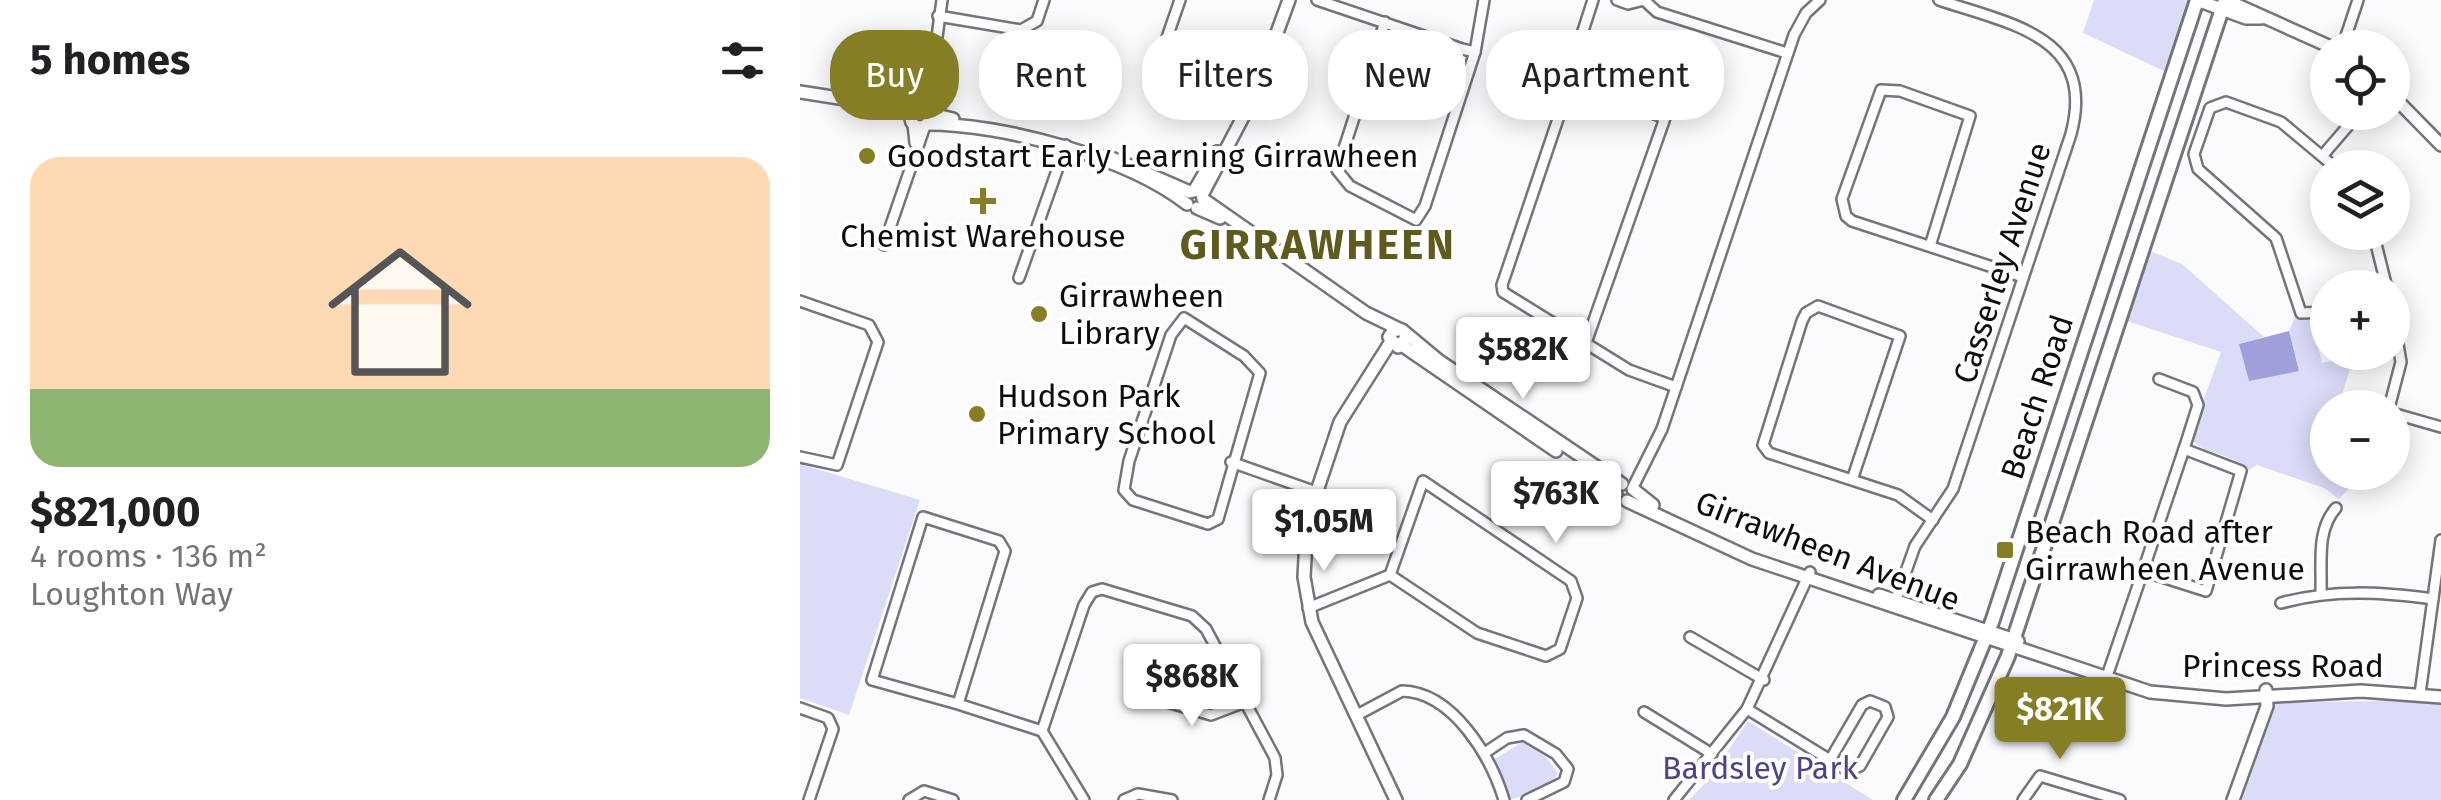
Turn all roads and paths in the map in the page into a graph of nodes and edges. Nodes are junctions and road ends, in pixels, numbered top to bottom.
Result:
1 (942, 0) edge
2 (1044, 0) edge
3 (1180, 0) edge
4 (1285, 0) edge
5 (1317, 0) edge
6 (1484, 0) edge
7 (1594, 0) edge
8 (1616, 0) edge
9 (1644, 0) edge
10 (1820, 0) edge
11 (1939, 0) edge
12 (2197, 0) edge
13 (2358, 0) edge
14 (2224, 3) edge
15 (938, 16) junction
16 (1386, 22) junction
17 (936, 30) edge
18 (1170, 30) edge
19 (1274, 30) edge
20 (1584, 30) edge
21 (2348, 30) edge
22 (2310, 39) edge
23 (1475, 52) junction
24 (1787, 53) junction
25 (800, 95) edge
26 (830, 100) edge
27 (2410, 113) edge
28 (919, 120) edge
29 (935, 120) edge
30 (1238, 120) edge
31 (1558, 120) edge
32 (1663, 120) edge
33 (2345, 130) edge
34 (1063, 145) junction
35 (2441, 145) edge
36 (2316, 150) edge
37 (2329, 150) edge
38 (1196, 198) junction
39 (884, 244) dead end
40 (1930, 246) junction
41 (2023, 277) junction
42 (1019, 278) dead end
43 (800, 301) edge
44 (2310, 312) edge
45 (1397, 340) junction
46 (1587, 340) junction
47 (2159, 379) dead end
48 (1676, 388) junction
49 (2410, 417) edge
50 (2441, 428) edge
51 (2184, 449) junction
52 (800, 458) edge
53 (1231, 462) junction
54 (1852, 480) junction
55 (1626, 490) junction
56 (1319, 493) junction
57 (2336, 508) dead end
58 (1933, 520) junction
59 (2441, 540) edge
60 (2143, 572) junction
61 (1390, 575) junction
62 (1809, 575) junction
63 (2321, 592) junction
64 (2433, 599) junction
65 (2281, 603) dead end
66 (1894, 604) junction
67 (1310, 608) junction
68 (1987, 635) junction
69 (1690, 637) dead end
70 (2013, 643) junction
71 (2107, 676) junction
72 (1764, 680) junction
73 (2420, 691) junction
74 (1137, 693) dead end
75 (2262, 694) junction
76 (2441, 694) edge
77 (1245, 702) junction
78 (958, 704) junction
79 (800, 708) edge
80 (1747, 709) junction
81 (1644, 712) dead end
82 (1359, 714) junction
83 (1042, 731) junction
84 (1486, 752) junction
85 (1712, 754) junction
86 (1830, 760) junction
87 (912, 791) edge
88 (1397, 798) edge
89 (809, 800) edge
90 (953, 800) edge
91 (1084, 800) edge
92 (1124, 800) edge
93 (1172, 800) edge
94 (1269, 800) edge
95 (1504, 800) edge
96 (1527, 800) edge
97 (1674, 800) edge
98 (1904, 800) edge
99 (1936, 800) edge
100 (2023, 800) edge
101 (2120, 800) edge
102 (2233, 800) edge

1 - 15 street
2 - 15 street
3 - 18 street
4 - 19 main road
5 - 16 street
6 - 23 street
7 - 20 street
8 - 9 street
9 - 24 street
10 - 24 street
11 - 41 street, Casserley Avenue
12 - 14 main road
12 - 68 main road, Beach Road
13 - 21 street
14 - 22 main road
14 - 70 main road, Beach Road
15 - 17 street
16 - 23 street
16 - 23 street
24 - 48 street
25 - 26 main road, Girrawheen Avenue
27 - 35 main road
28 - 39 street
29 - 34 main road, Girrawheen Avenue
30 - 38 main road
31 - 46 street
32 - 46 street
33 - 37 street
34 - 38 main road, Girrawheen Avenue
34 - 42 street
36 - 44 street
38 - 45 main road, Girrawheen Avenue
40 - 40 street
40 - 41 street
41 - 58 street, Casserley Avenue
43 - 52 street
45 - 55 main road, Girrawheen Avenue
45 - 56 main road
46 - 48 street
47 - 51 street
48 - 55 street
49 - 50 street
51 - 60 street
51 - 60 street
53 - 53 street
53 - 56 street
54 - 54 street
54 - 58 street
55 - 62 main road, Girrawheen Avenue
56 - 67 main road
57 - 63 street
58 - 66 street, Casserley Avenue
59 - 64 street
60 - 71 street
61 - 61 street
61 - 67 street
62 - 66 main road, Girrawheen Avenue
62 - 72 street
63 - 64 street
63 - 65 street
64 - 73 street
66 - 68 main road, Girrawheen Avenue
67 - 82 main road
68 - 70 main road, Girrawheen Avenue
68 - 98 main road, Beach Road
69 - 72 street
70 - 71 main road, Princess Road
70 - 99 main road, Beach Road
71 - 75 main road, Princess Road
72 - 80 street
73 - 75 main road, Princess Road
73 - 76 main road, Princess Road
74 - 77 street
75 - 102 main road
77 - 83 street
77 - 94 street
78 - 78 street
78 - 83 street
79 - 89 street
80 - 85 street
80 - 86 street
81 - 85 street
82 - 84 street
82 - 88 main road
83 - 91 street
84 - 95 street
84 - 96 street
85 - 97 street
86 - 86 street
87 - 90 street
92 - 93 street
100 - 101 street

